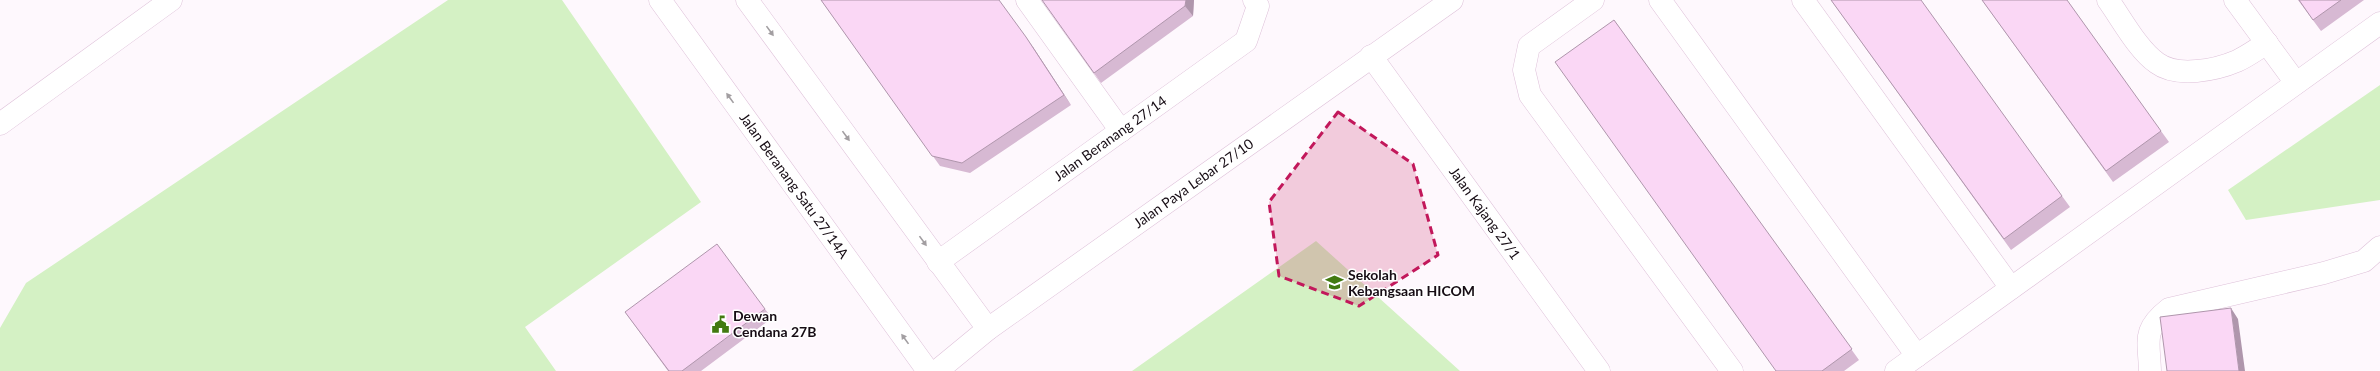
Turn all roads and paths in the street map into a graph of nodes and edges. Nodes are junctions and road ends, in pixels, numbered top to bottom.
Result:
1 (171, 0) edge
2 (660, 0) edge
3 (747, 0) edge
4 (1027, 0) edge
5 (1254, 0) edge
6 (1452, 0) edge
7 (1594, 0) edge
8 (1660, 0) edge
9 (1803, 0) edge
10 (2108, 0) edge
11 (2235, 0) edge
12 (2380, 22) edge
13 (2267, 43) junction
14 (1371, 56) junction
15 (2296, 83) junction
16 (0, 124) edge
17 (1121, 131) junction
18 (2380, 247) edge
19 (938, 262) junction
20 (2011, 288) junction
21 (988, 329) junction
22 (1917, 356) junction
23 (928, 371) edge
24 (937, 371) edge
25 (1599, 371) edge
26 (1732, 371) edge
27 (1896, 371) edge
28 (2150, 371) edge

1 - 16 street
23 -> 2 street, Jalan Beranang Satu 27/14A
3 -> 19 street
4 - 17 street
5 - 17 street, Jalan Beranang 27/14
6 - 14 street, Jalan Paya Lebar 27/10
7 - 26 street
8 - 22 street
9 - 20 street
10 - 13 street
11 - 13 street
12 - 15 street
13 - 15 street
14 - 21 street, Jalan Paya Lebar 27/10
14 - 25 street, Jalan Kajang 27/1
15 - 20 street
17 - 19 street, Jalan Beranang 27/14
18 - 28 street
19 - 21 street
20 - 22 street
21 - 24 street, Jalan Paya Lebar 27/10
22 - 27 street

